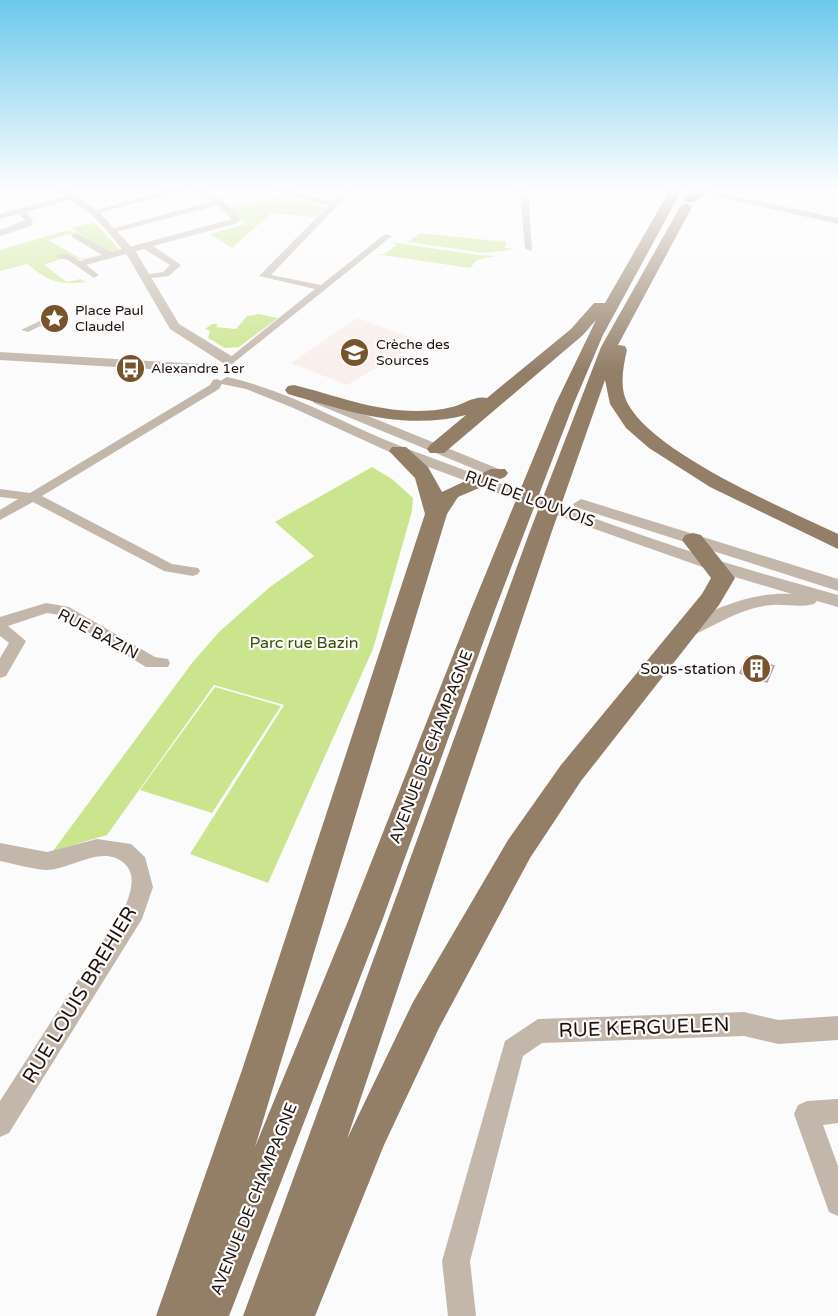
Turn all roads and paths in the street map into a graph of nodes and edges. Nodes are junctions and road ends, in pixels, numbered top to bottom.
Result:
1 (100, 249) edge
2 (151, 249) edge
3 (290, 249) edge
4 (371, 249) edge
5 (635, 249) edge
6 (642, 249) edge
7 (662, 249) edge
8 (128, 250) joint
9 (109, 255) junction
10 (60, 257) dead end
11 (78, 264) junction
12 (94, 275) dead end
13 (147, 277) junction
14 (323, 288) junction
15 (635, 302) junction
16 (59, 315) dead end
17 (25, 330) dead end
18 (203, 344) junction
19 (0, 356) edge
20 (237, 365) junction
21 (203, 366) junction
22 (222, 382) junction
23 (509, 388) junction
24 (294, 390) junction
25 (436, 449) junction
26 (399, 451) junction
27 (447, 468) junction
28 (490, 479) junction
29 (0, 493) edge
30 (33, 497) junction
31 (436, 514) junction
32 (0, 516) edge
33 (596, 516) junction
34 (693, 540) junction
35 (838, 542) edge
36 (714, 565) junction
37 (193, 571) dead end
38 (838, 585) edge
39 (787, 586) junction
40 (838, 595) edge
41 (838, 601) edge
42 (838, 606) edge
43 (0, 622) edge
44 (0, 628) edge
45 (686, 631) junction
46 (162, 663) dead end
47 (0, 672) edge
48 (0, 852) edge
49 (838, 1028) edge
50 (838, 1111) edge
51 (0, 1124) edge
52 (838, 1203) edge
53 (178, 1316) edge
54 (207, 1316) edge
55 (265, 1316) edge
56 (293, 1316) edge
57 (462, 1316) edge

1 - 9 street
2 - 13 street
3 - 14 street
4 - 14 street
5 - 23 main road
6 - 54 main road, AVENUE DE CHAMPAGNE
7 - 15 main road, AVENUE DE CHAMPAGNE
8 - 9 street
8 - 13 street, RUE DE LOUVOIS
9 - 11 street
10 - 11 street
11 - 12 street
13 - 18 street, RUE DE LOUVOIS
14 - 20 street
15 - 35 main road
15 - 55 main road, AVENUE DE CHAMPAGNE
16 - 17 street
18 - 20 street, RUE DE LOUVOIS
18 - 21 street
19 - 21 street
20 - 21 street
20 - 22 street
20 - 24 street, RUE DE LOUVOIS
21 - 22 street
22 - 26 street, RUE DE LOUVOIS
22 - 30 street
23 - 24 main road
23 - 25 main road
24 - 25 street, RUE DE LOUVOIS
25 - 27 street
25 - 28 street, RUE DE LOUVOIS
26 - 27 street, RUE DE LOUVOIS
26 - 31 main road
27 - 28 street, RUE DE LOUVOIS
28 - 31 main road
28 - 33 street, RUE DE LOUVOIS
29 - 30 street
30 - 32 street
30 - 37 street
31 - 53 main road
33 - 34 street, RUE DE LOUVOIS
33 - 36 street, RUE DE LOUVOIS
34 - 36 main road
34 - 38 street, RUE DE LOUVOIS
36 - 39 street, RUE DE LOUVOIS
36 - 45 main road
39 - 40 street
39 - 41 street, RUE DE LOUVOIS
42 - 45 street
43 - 46 street, RUE BAZIN
44 - 47 street
45 - 56 main road
48 - 51 street, RUE LOUIS BREHIER
49 - 57 street, RUE KERGUELEN
50 - 52 street

